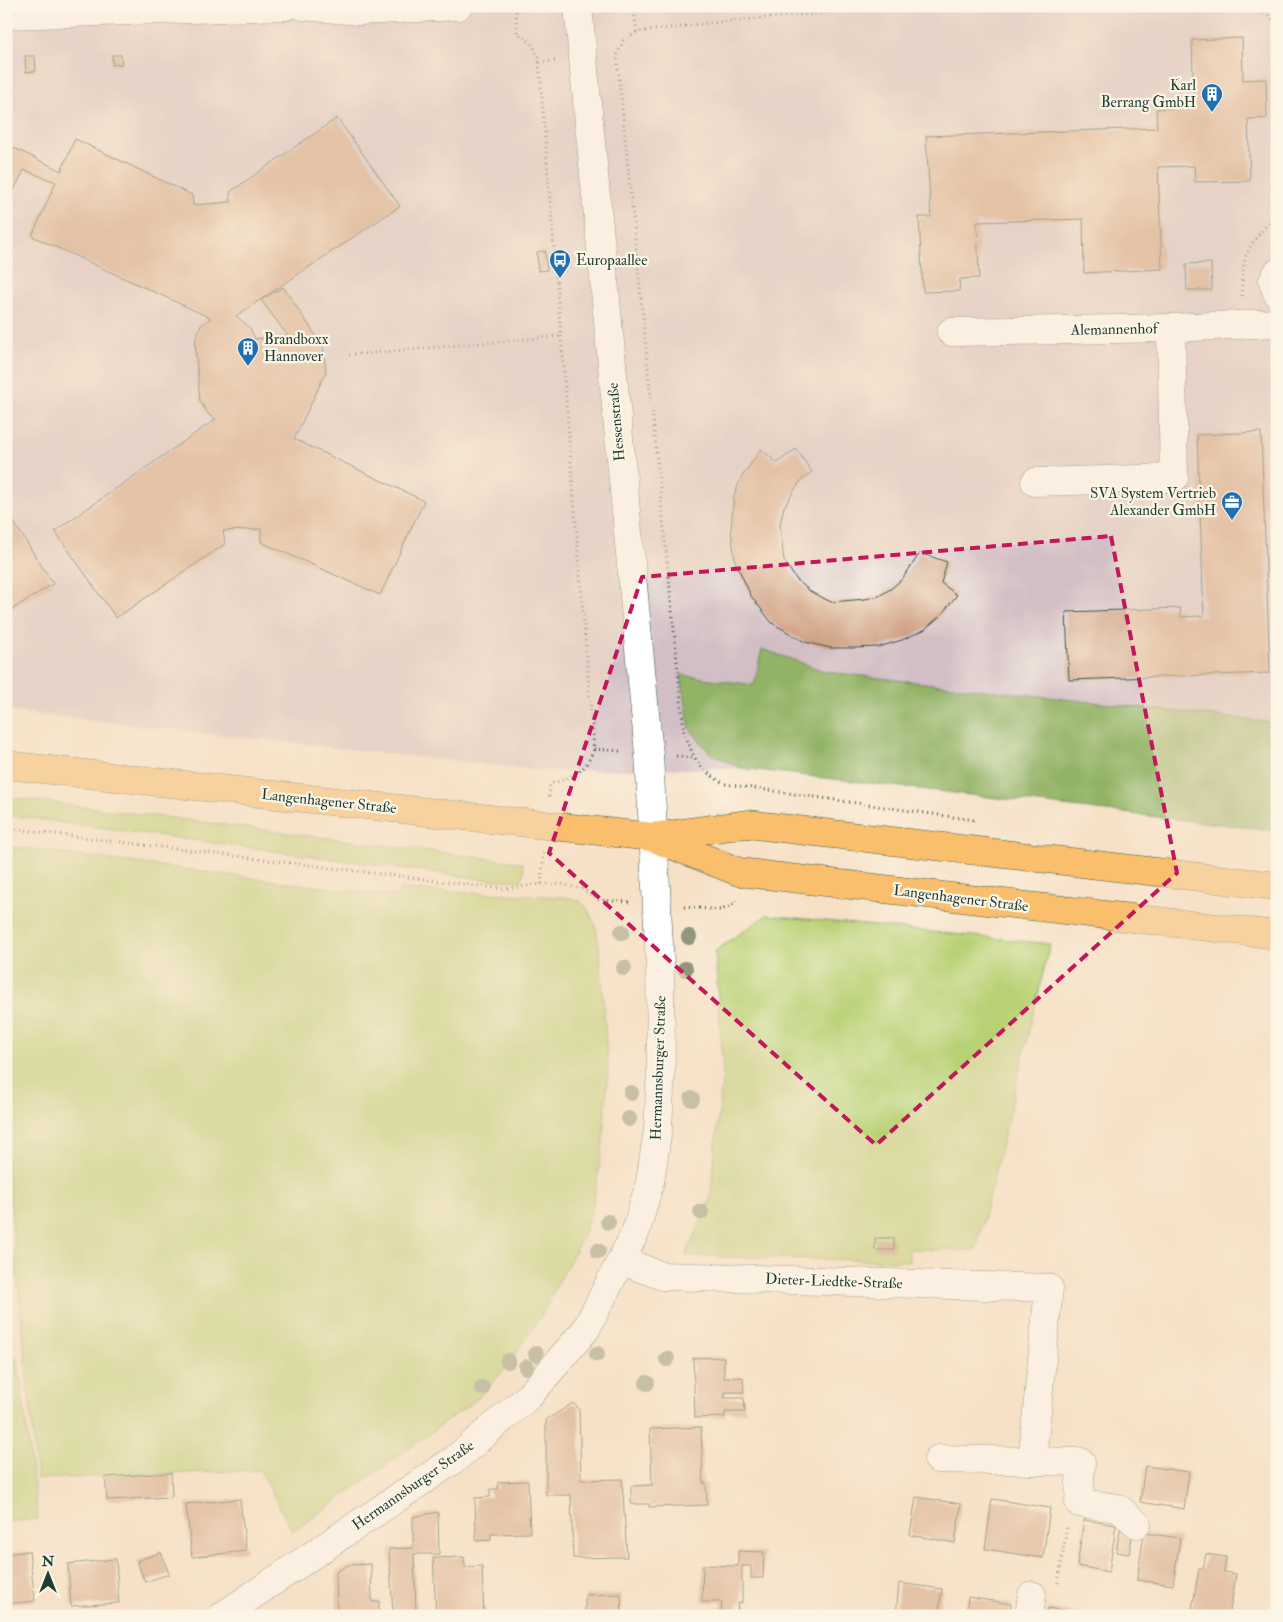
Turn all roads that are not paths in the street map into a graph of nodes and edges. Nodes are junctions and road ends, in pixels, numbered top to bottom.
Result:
1 (286, 6) edge
2 (303, 6) edge
3 (458, 6) edge
4 (578, 6) edge
5 (6, 15) edge
6 (1277, 274) edge
7 (1277, 293) edge
8 (1277, 323) edge
9 (1171, 328) junction
10 (950, 332) dead end
11 (1035, 482) dead end
12 (6, 765) edge
13 (652, 837) junction
14 (1277, 886) edge
15 (1277, 935) edge
16 (622, 1261) junction
17 (938, 1459) dead end
18 (1032, 1461) junction
19 (1137, 1524) dead end
20 (222, 1616) edge

1 - 5 street
2 - 3 street
4 - 13 street, Hessenstraße
6 - 7 street
8 - 9 street, Alemannenhof
9 - 10 street, Alemannenhof
9 - 11 street
12 - 13 main road, Langenhagener Straße
13 - 14 main road, Langenhagener Straße
13 - 15 main road, Langenhagener Straße
13 - 16 street, Hermannsburger Straße
16 - 18 street, Dieter-Liedtke-Straße
16 - 20 street, Hermannsburger Straße
17 - 18 street
18 - 19 street

